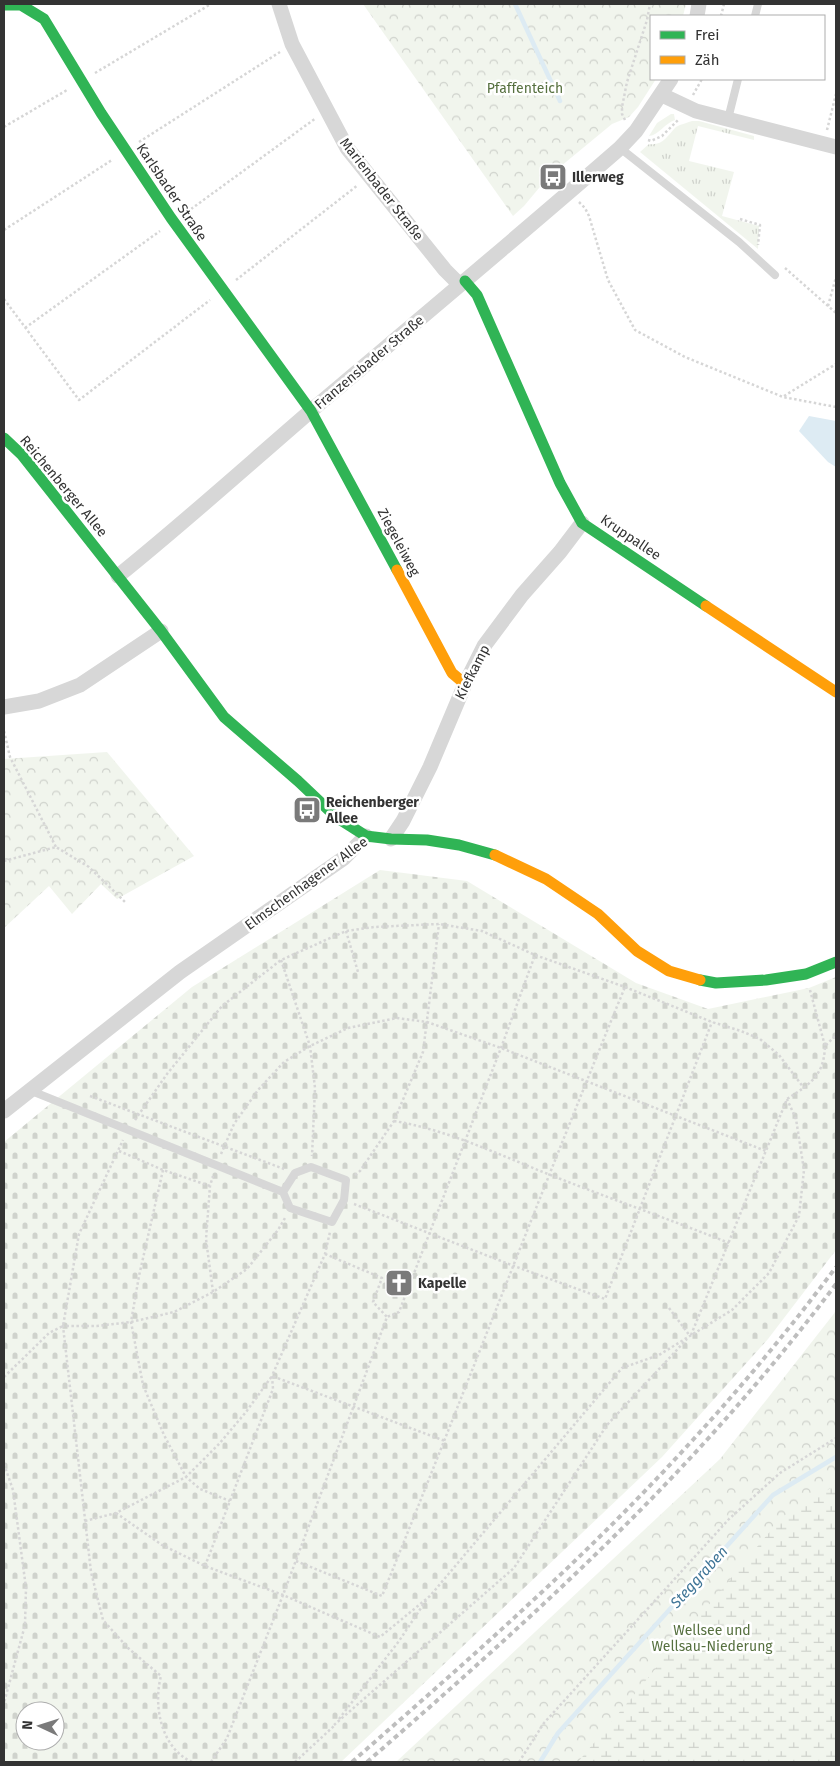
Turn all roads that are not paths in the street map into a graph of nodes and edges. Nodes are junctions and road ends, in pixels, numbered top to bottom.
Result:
1 (279, 4) edge
2 (4, 5) edge
3 (670, 80) edge
4 (738, 80) edge
5 (662, 95) junction
6 (728, 119) junction
7 (830, 145) edge
8 (620, 148) junction
9 (775, 275) dead end
10 (462, 283) junction
11 (311, 411) junction
12 (4, 438) edge
13 (582, 523) junction
14 (118, 576) junction
15 (161, 631) junction
16 (465, 684) junction
17 (836, 692) edge
18 (4, 707) edge
19 (366, 836) junction
20 (391, 839) junction
21 (836, 962) edge
22 (29, 1090) junction
23 (4, 1111) edge
24 (283, 1192) junction

1 - 10 street, Marienbader Straße
2 - 11 street, Karlsbader Straße
3 - 5 street, Franzensbader Straße
4 - 6 lane
5 - 6 street
5 - 8 street, Franzensbader Straße
6 - 7 street
8 - 9 lane
8 - 10 street, Franzensbader Straße
10 - 11 street, Franzensbader Straße
10 - 13 street, Kruppallee
11 - 14 street, Franzensbader Straße
11 - 16 street, Ziegeleiweg
12 - 14 street, Reichenberger Allee
13 - 16 street, Kiefkamp
13 - 17 street, Kruppallee
14 - 15 street, Reichenberger Allee
15 - 18 street
15 - 19 street, Reichenberger Allee
16 - 20 street, Kiefkamp
19 - 20 street, Elmschenhagener Allee
19 - 22 street, Elmschenhagener Allee
20 - 21 street, Elmschenhagener Allee
22 - 23 street, Elmschenhagener Allee
22 - 24 lane
24 - 24 lane

